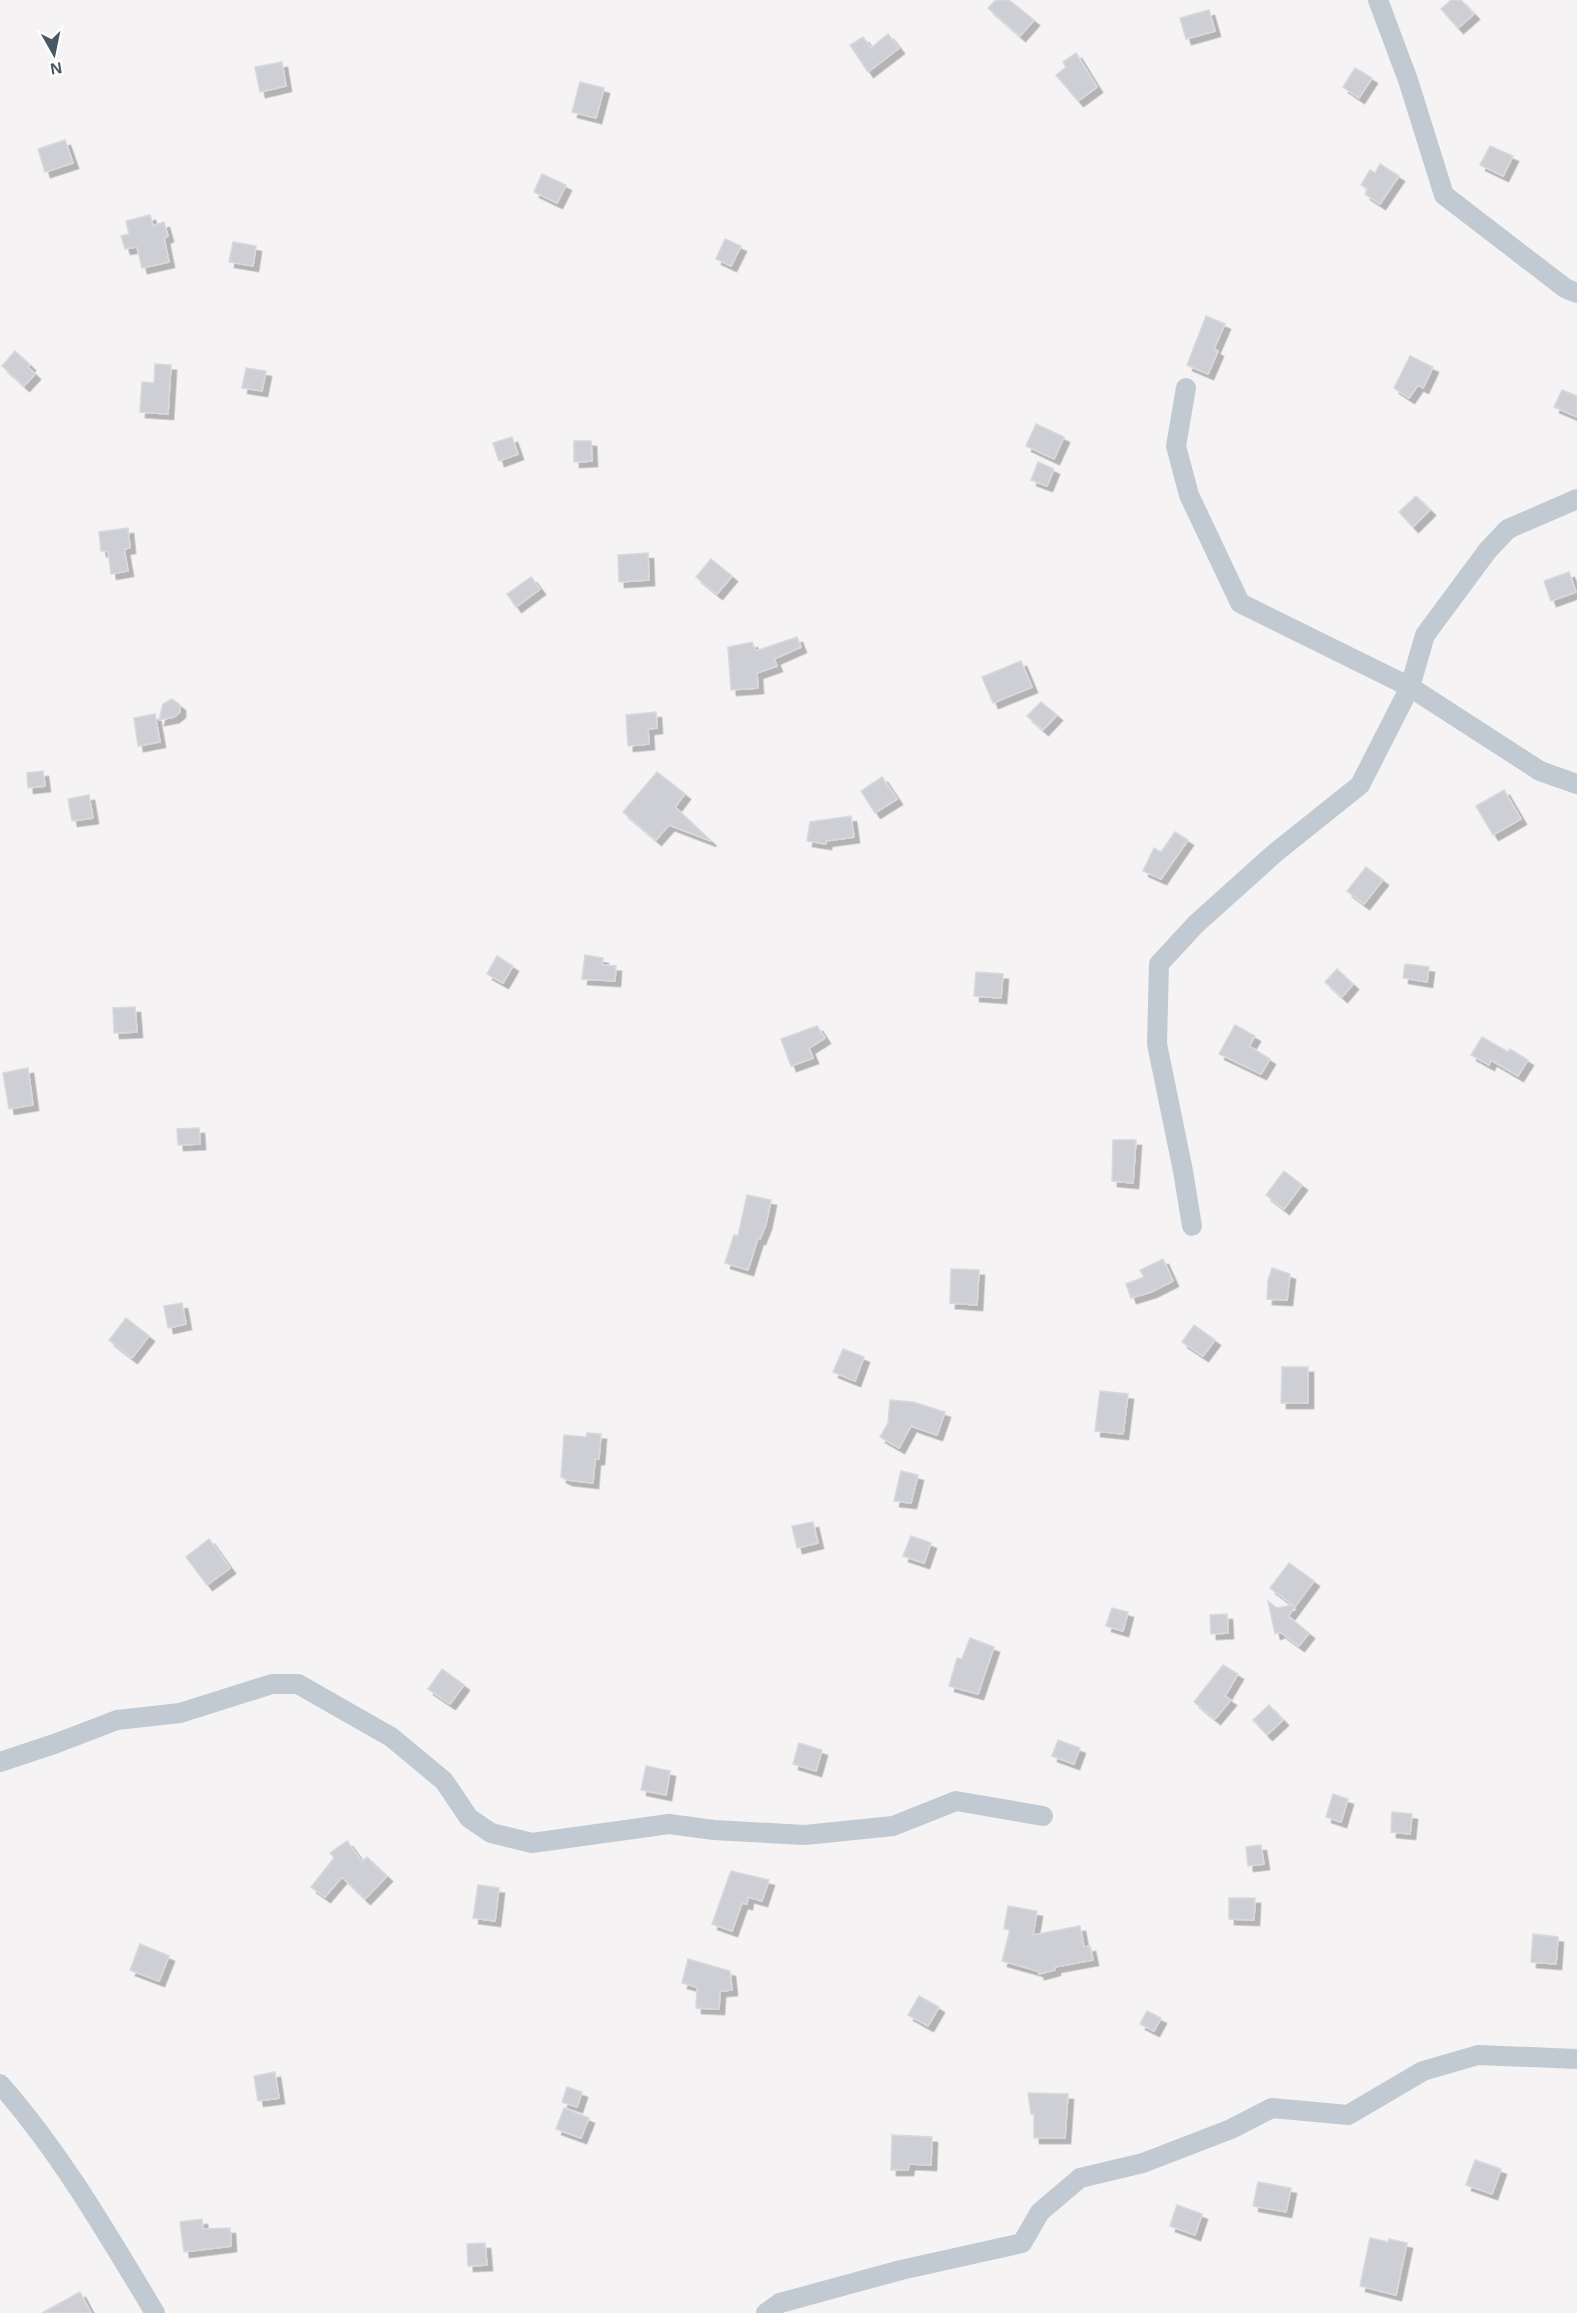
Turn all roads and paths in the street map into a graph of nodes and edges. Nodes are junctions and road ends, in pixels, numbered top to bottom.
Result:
1 (1378, 0) edge
2 (1577, 293) edge
3 (1186, 388) dead end
4 (1577, 499) edge
5 (1410, 687) junction
6 (1577, 784) edge
7 (1192, 1226) dead end
8 (0, 1762) edge
9 (1043, 1816) dead end
10 (1577, 2059) edge
11 (0, 2084) edge
12 (155, 2313) edge
13 (766, 2313) edge

1 - 2 street
3 - 5 street
4 - 5 street
5 - 6 street
5 - 7 street
8 - 9 street
10 - 13 street
11 - 12 street

